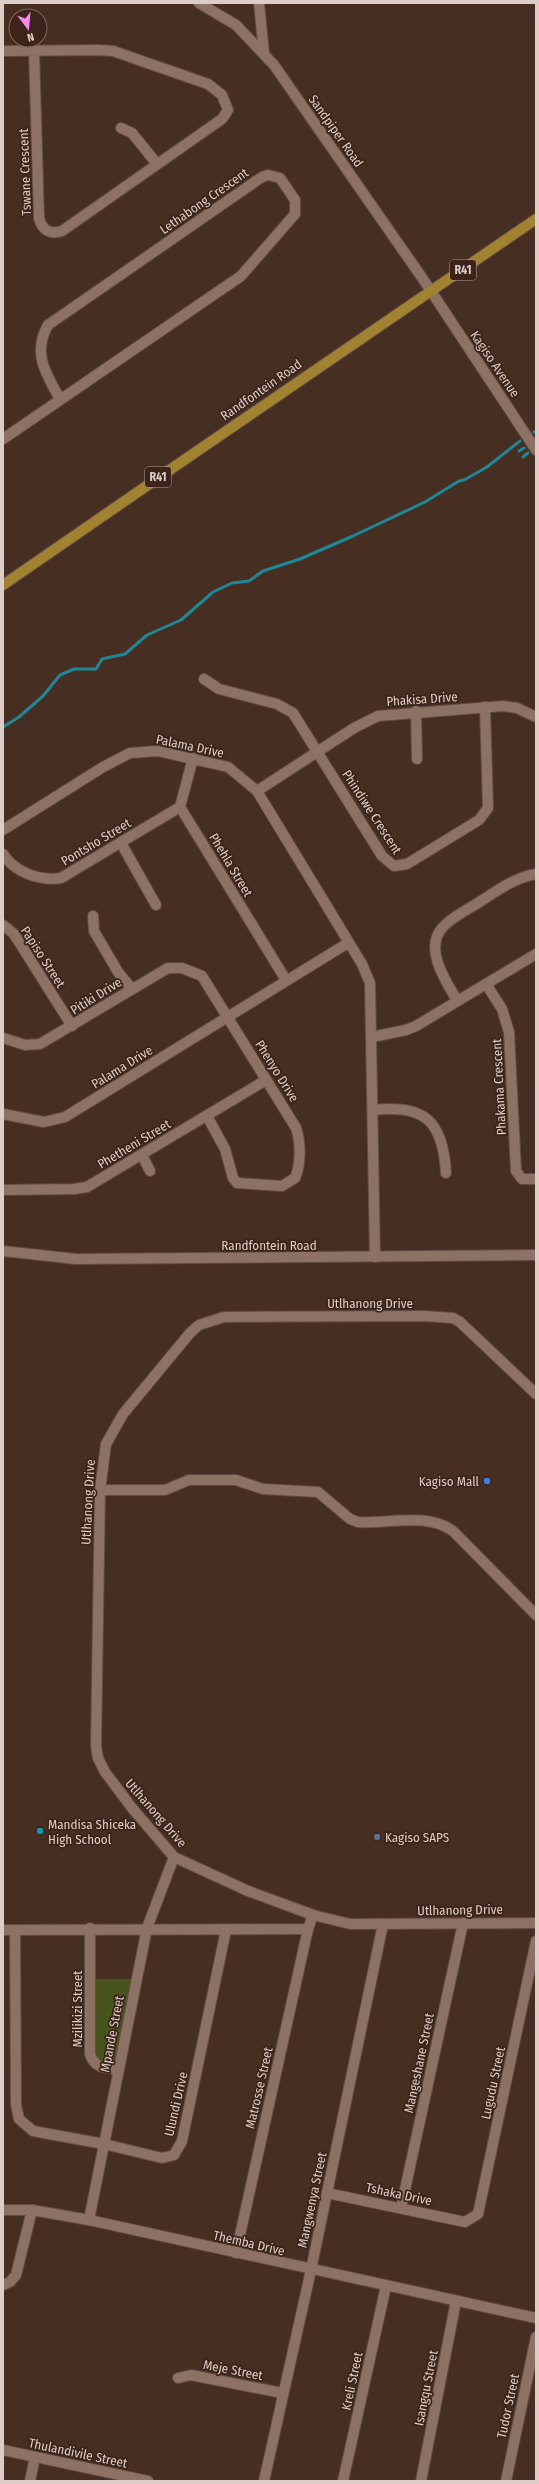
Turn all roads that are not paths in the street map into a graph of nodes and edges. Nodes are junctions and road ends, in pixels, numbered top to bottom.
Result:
1 (199, 3) edge
2 (259, 3) edge
3 (34, 51) junction
4 (3, 52) edge
5 (264, 53) junction
6 (121, 128) dead end
7 (157, 164) junction
8 (536, 219) edge
9 (432, 292) junction
10 (60, 399) junction
11 (3, 439) edge
12 (536, 450) edge
13 (3, 585) edge
14 (204, 679) dead end
15 (485, 707) junction
16 (416, 711) junction
17 (536, 717) edge
18 (318, 751) junction
19 (193, 758) junction
20 (417, 760) dead end
21 (257, 791) junction
22 (180, 807) junction
23 (3, 830) edge
24 (121, 843) junction
25 (3, 854) edge
26 (536, 874) edge
27 (156, 905) dead end
28 (93, 916) dead end
29 (3, 925) edge
30 (348, 943) junction
31 (536, 954) edge
32 (202, 976) joint
33 (286, 980) junction
34 (486, 984) junction
35 (132, 989) junction
36 (458, 1000) junction
37 (228, 1016) junction
38 (72, 1026) junction
39 (372, 1037) junction
40 (3, 1038) edge
41 (266, 1080) junction
42 (373, 1110) junction
43 (3, 1114) edge
44 (207, 1116) junction
45 (142, 1155) junction
46 (150, 1171) dead end
47 (446, 1173) dead end
48 (536, 1179) edge
49 (3, 1190) edge
50 (3, 1251) edge
51 (536, 1255) edge
52 (375, 1257) junction
53 (536, 1394) edge
54 (100, 1490) junction
55 (536, 1615) edge
56 (174, 1857) junction
57 (313, 1915) junction
58 (463, 1923) junction
59 (536, 1923) edge
60 (383, 1924) junction
61 (90, 1928) junction
62 (147, 1928) junction
63 (308, 1929) junction
64 (3, 1930) edge
65 (15, 1930) junction
66 (226, 1930) junction
67 (536, 1941) edge
68 (118, 2070) junction
69 (104, 2144) junction
70 (327, 2193) junction
71 (401, 2208) junction
72 (3, 2210) edge
73 (32, 2210) junction
74 (89, 2220) junction
75 (465, 2222) joint
76 (236, 2253) junction
77 (311, 2270) junction
78 (3, 2285) edge
79 (386, 2286) junction
80 (456, 2301) junction
81 (536, 2318) edge
82 (536, 2337) edge
83 (178, 2378) dead end
84 (282, 2393) junction
85 (3, 2450) edge
86 (35, 2457) junction
87 (30, 2481) edge
88 (148, 2481) edge
89 (264, 2481) edge
90 (343, 2481) edge
91 (421, 2481) edge
92 (506, 2481) edge

1 - 5 street, Sandpiper Road
2 - 5 street
3 - 4 street, Tswane Crescent
3 - 7 street, Tswane Crescent
3 - 7 street, Tswane Crescent
5 - 9 street, Sandpiper Road
6 - 7 street
8 - 9 main road, Randfontein Road / R41
9 - 12 street, Kagiso Avenue
9 - 13 main road, Randfontein Road / R41
10 - 10 street, Lethabong Crescent
10 - 11 street, Lethabong Crescent
14 - 18 street, Phindiwe Crescent
15 - 16 street, Phakisa Drive
15 - 17 street, Phakisa Drive
15 - 18 street, Phindiwe Crescent
16 - 18 street, Phakisa Drive
16 - 20 street
18 - 21 street, Phakisa Drive
19 - 21 street, Palama Drive
19 - 22 street
19 - 23 street, Palama Drive
21 - 30 street, Palama Drive
22 - 24 street, Pontsho Street
22 - 33 street, Phehla Street
24 - 25 street, Pontsho Street
24 - 27 street
26 - 36 street
28 - 35 street
29 - 38 street, Papiso Street
30 - 33 street, Palama Drive
30 - 39 street, Palama Drive
31 - 34 street
32 - 35 street, Pitiki Drive
32 - 37 street, Phenyo Drive
33 - 37 street, Palama Drive
34 - 36 street
34 - 48 street, Phakama Crescent
35 - 38 street, Pitiki Drive
36 - 39 street
37 - 41 street, Phenyo Drive
37 - 43 street, Palama Drive
38 - 40 street, Pitiki Drive
39 - 42 street, Palama Drive
41 - 44 street, Phetheni Street
41 - 44 street, Phenyo Drive
42 - 47 street
42 - 52 street, Palama Drive
44 - 45 street, Phetheni Street
45 - 46 street
45 - 49 street, Phetheni Street
50 - 52 street, Randfontein Road
51 - 52 street, Randfontein Road
53 - 54 street, Utlhanong Drive
54 - 55 street
54 - 56 street, Utlhanong Drive
56 - 57 street, Utlhanong Drive
56 - 62 street, Mpande Street
57 - 60 street, Utlhanong Drive
57 - 63 street
58 - 59 street, Utlhanong Drive
58 - 60 street, Utlhanong Drive
58 - 71 street, Mangeshane Street
60 - 70 street, Mangwenya Street
61 - 62 street
61 - 65 street
61 - 68 street, Mzilikizi Street
62 - 66 street
62 - 68 street, Mpande Street
63 - 66 street
63 - 76 street, Matrosse Street
64 - 65 street
65 - 69 street, Ulundi Drive
66 - 69 street, Ulundi Drive
67 - 75 street, Lugudu Street
68 - 69 street, Mpande Street
69 - 74 street, Mpande Street
70 - 71 street, Tshaka Drive
70 - 77 street, Mangwenya Street
71 - 75 street, Tshaka Drive
72 - 73 street, Themba Drive
73 - 74 street, Themba Drive
73 - 78 street
74 - 76 street, Themba Drive
76 - 77 street, Themba Drive
77 - 79 street, Themba Drive
77 - 84 street, Mangwenya Street
79 - 80 street, Themba Drive
79 - 90 street, Kreli Street
80 - 81 street, Themba Drive
80 - 91 street, Isangqu Street
82 - 92 street, Tudor Street
83 - 84 street, Meje Street
84 - 89 street, Mangwenya Street
85 - 86 street, Thulandivile Street
86 - 87 street
86 - 88 street, Thulandivile Street

